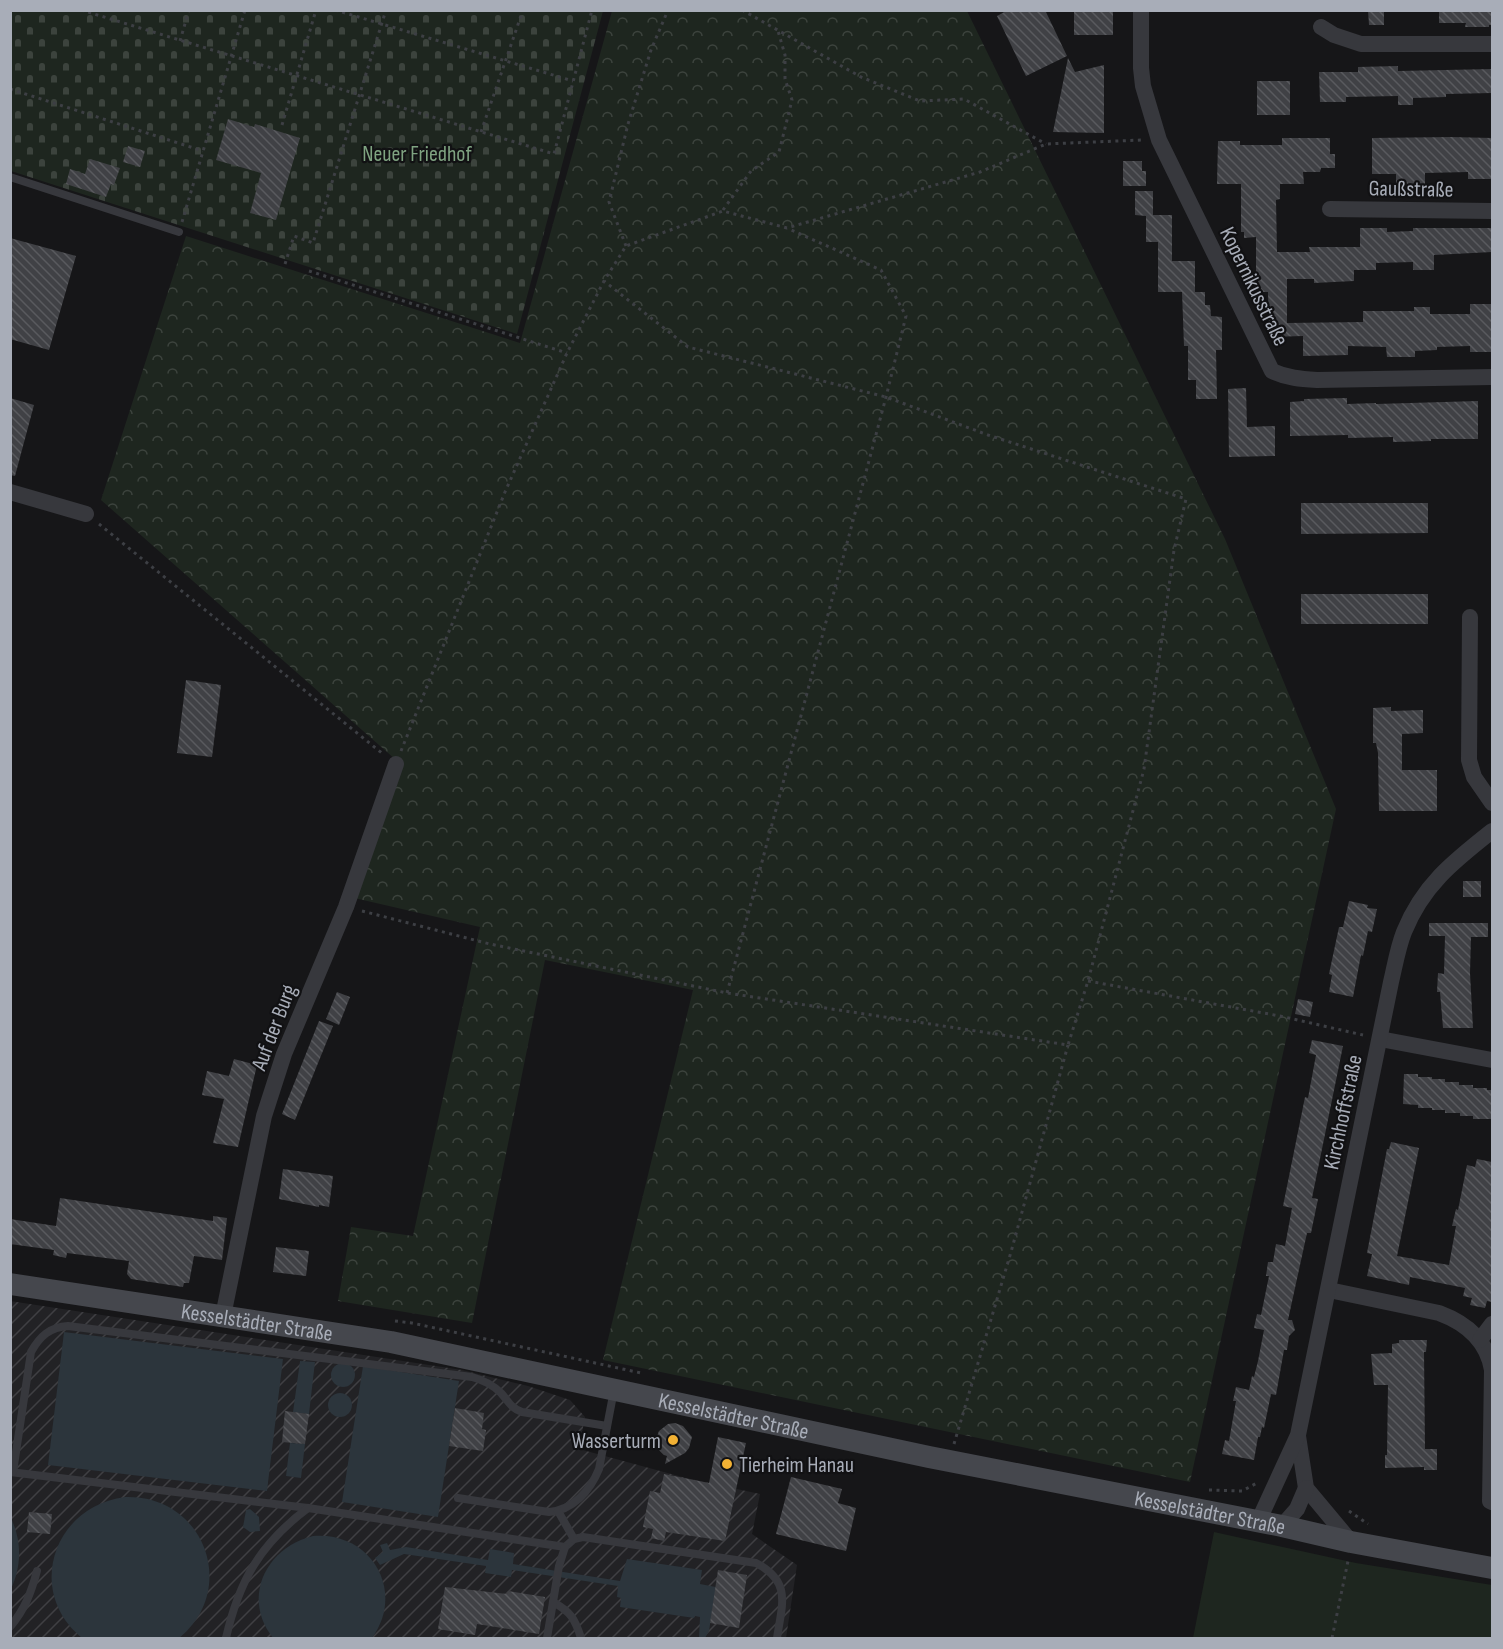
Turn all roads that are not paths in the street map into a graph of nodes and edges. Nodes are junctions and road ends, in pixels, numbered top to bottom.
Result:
1 (1141, 10) edge
2 (1321, 27) dead end
3 (1492, 44) edge
4 (10, 177) edge
5 (1330, 210) dead end
6 (1492, 211) edge
7 (180, 229) road end
8 (1492, 377) edge
9 (10, 492) edge
10 (86, 514) road end
11 (1470, 617) dead end
12 (396, 764) road end
13 (1492, 803) edge
14 (1492, 831) edge
15 (1380, 1039) junction
16 (1492, 1060) edge
17 (10, 1284) edge
18 (1329, 1290) junction
19 (224, 1316) junction
20 (1492, 1324) edge
21 (1480, 1340) junction
22 (614, 1389) junction
23 (607, 1426) junction
24 (1298, 1435) junction
25 (12, 1472) edge
26 (1306, 1488) junction
27 (458, 1498) dead end
28 (1492, 1502) edge
29 (308, 1508) junction
30 (558, 1511) junction
31 (1258, 1522) junction
32 (1282, 1526) junction
33 (574, 1539) junction
34 (1352, 1542) junction
35 (565, 1547) junction
36 (1492, 1568) edge
37 (37, 1571) dead end
38 (553, 1602) junction
39 (10, 1627) edge
40 (226, 1638) edge
41 (548, 1638) edge
42 (581, 1638) edge
43 (777, 1638) edge

1 - 8 street, Kopernikusstraße
2 - 3 street
4 - 7 lane
5 - 6 street, Gaußstraße
9 - 10 street
11 - 13 street
12 - 19 street, Auf der Burg
14 - 15 street, Kirchhoffstraße
15 - 16 street
15 - 18 street, Kirchhoffstraße
17 - 19 main road, Kesselstädter Straße
18 - 21 street
18 - 24 street, Kirchhoffstraße
19 - 22 main road, Kesselstädter Straße
20 - 21 street
21 - 28 street
22 - 23 lane
22 - 31 main road, Kesselstädter Straße
23 - 25 lane
23 - 30 lane
24 - 26 street, Kirchhoffstraße
24 - 31 street, Kirchhoffstraße
25 - 29 lane
26 - 32 street
26 - 34 street
27 - 30 lane
29 - 35 lane
29 - 40 lane
30 - 33 lane
31 - 32 main road, Kesselstädter Straße
32 - 34 main road, Kesselstädter Straße
33 - 35 lane
33 - 43 lane
34 - 36 main road, Kesselstädter Straße
35 - 38 lane
37 - 39 lane
38 - 41 lane
38 - 42 lane

